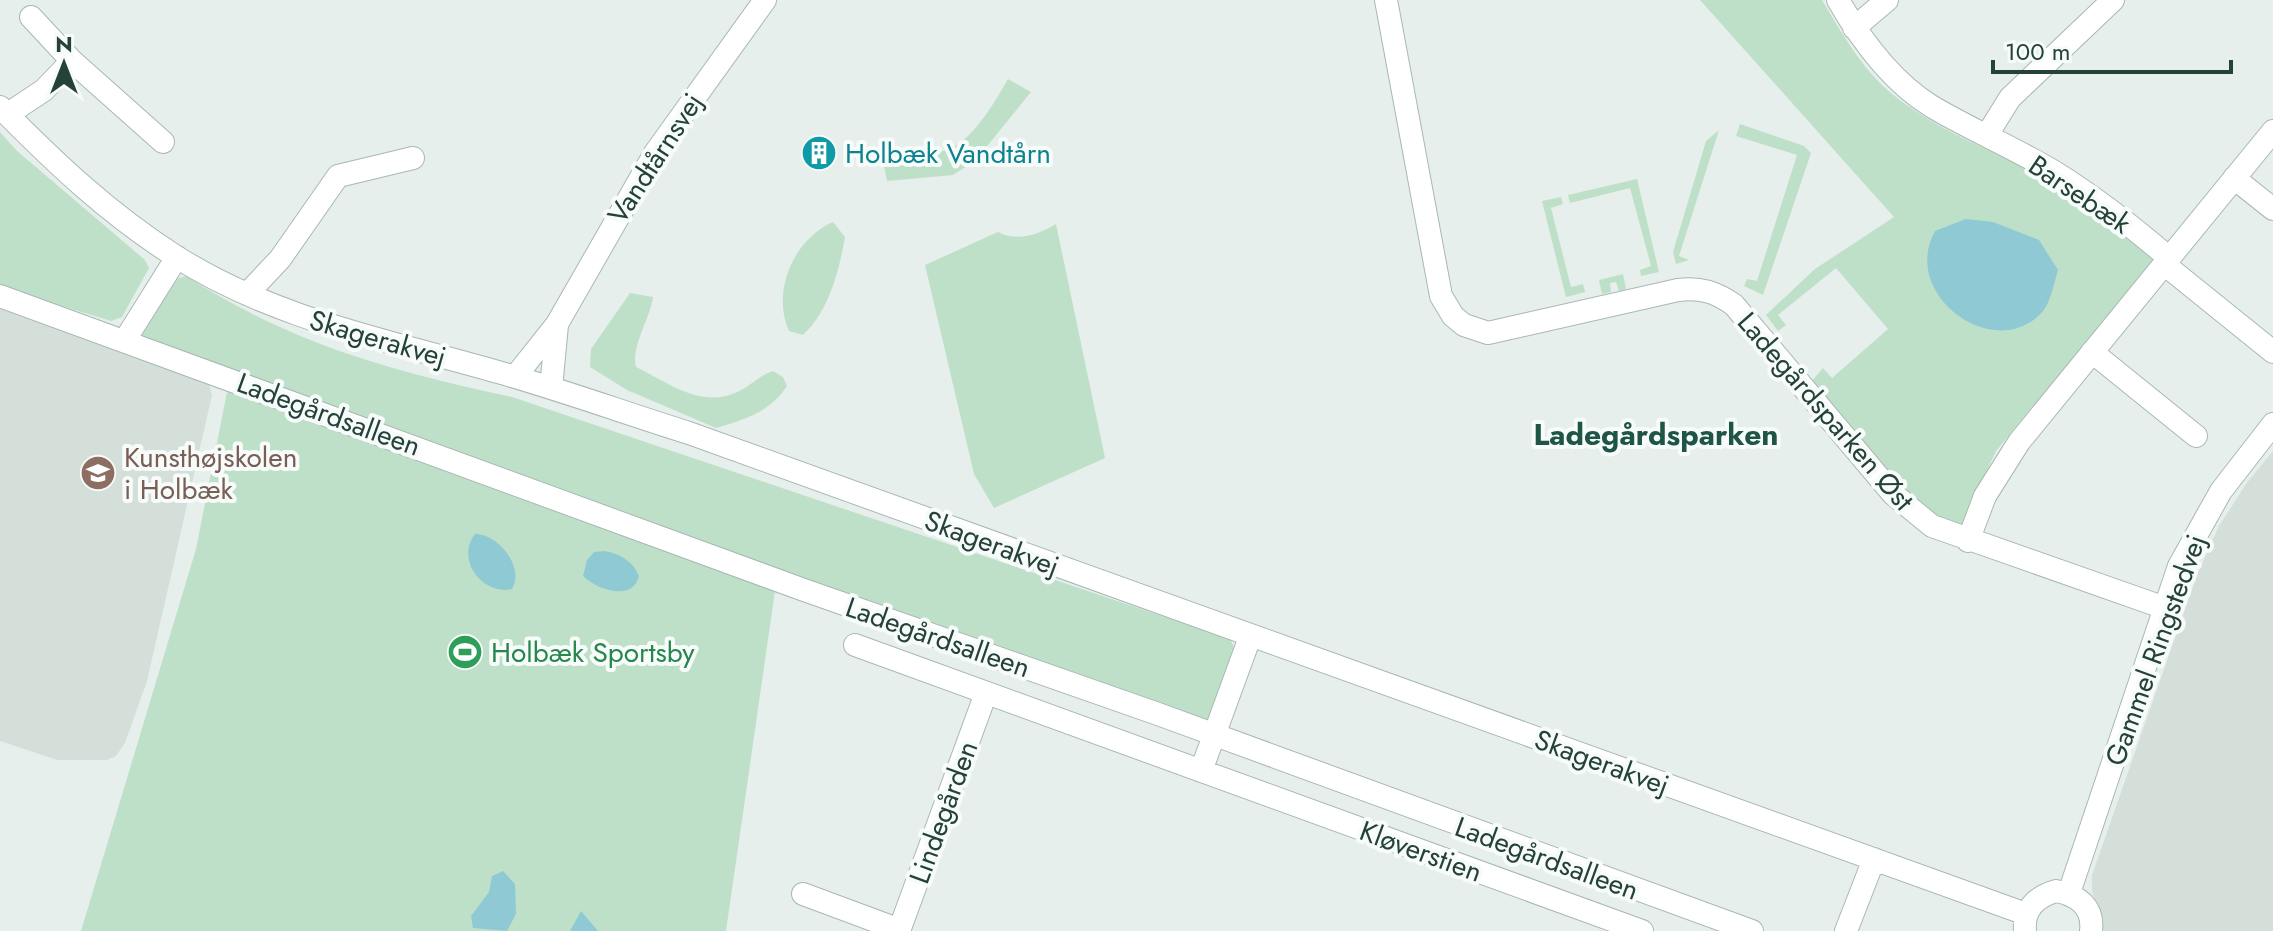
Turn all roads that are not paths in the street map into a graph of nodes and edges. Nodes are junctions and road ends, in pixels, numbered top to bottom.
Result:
1 (765, 0) edge
2 (1386, 0) edge
3 (1838, 0) edge
4 (1887, 0) edge
5 (2113, 0) edge
6 (31, 17) dead end
7 (1854, 28) junction
8 (72, 61) junction
9 (10, 117) edge
10 (2273, 131) edge
11 (1987, 135) junction
12 (163, 142) dead end
13 (413, 158) dead end
14 (2234, 178) junction
15 (2273, 209) edge
16 (177, 257) junction
17 (280, 259) junction
18 (2166, 261) junction
19 (247, 294) junction
20 (0, 296) edge
21 (273, 305) junction
22 (557, 324) junction
23 (125, 340) junction
24 (2092, 352) junction
25 (2273, 352) edge
26 (515, 377) junction
27 (551, 388) junction
28 (2273, 424) edge
29 (2196, 436) dead end
30 (1968, 541) junction
31 (2165, 608) junction
32 (1250, 637) junction
33 (855, 645) dead end
34 (986, 693) junction
35 (1213, 735) junction
36 (1201, 771) junction
37 (1874, 859) junction
38 (2069, 893) junction
39 (803, 894) dead end
40 (2026, 922) edge
41 (900, 930) edge
42 (1642, 931) edge
43 (1752, 931) edge
44 (1846, 931) edge
45 (2091, 931) edge

1 - 22 street, Vandtårnsvej
2 - 30 street, Ladegårdsparken Øst
3 - 7 street, Barsebæk
4 - 7 street
5 - 11 street
6 - 8 street
7 - 11 street, Barsebæk
8 - 9 street
8 - 12 street
9 - 16 street, Skagerakvej
10 - 14 street
11 - 18 street, Barsebæk
13 - 17 street
14 - 15 street
14 - 18 street
16 - 19 street, Skagerakvej
16 - 23 street
17 - 19 street
17 - 21 street
18 - 24 street
18 - 25 street, Barsebæk
19 - 21 street, Skagerakvej
20 - 23 street, Ladegårdsalleen
21 - 26 street, Skagerakvej
22 - 26 street, Vandtårnsvej
22 - 27 street, Vandtårnsvej
23 - 35 street, Ladegårdsalleen
24 - 29 street
24 - 30 street
26 - 27 street, Skagerakvej
27 - 32 street, Skagerakvej
28 - 31 street, Gammel Ringstedvej
30 - 31 street, Ladegårdsparken Øst
31 - 38 street, Gammel Ringstedvej
32 - 35 street
32 - 37 street, Skagerakvej
33 - 34 street, Kløverstien
34 - 36 street, Kløverstien
34 - 41 street, Lindegården
35 - 36 street
35 - 43 street, Ladegårdsalleen
36 - 42 street, Kløverstien
37 - 40 street, Skagerakvej
37 - 44 street
38 - 40 street
38 - 45 street
39 - 41 street

